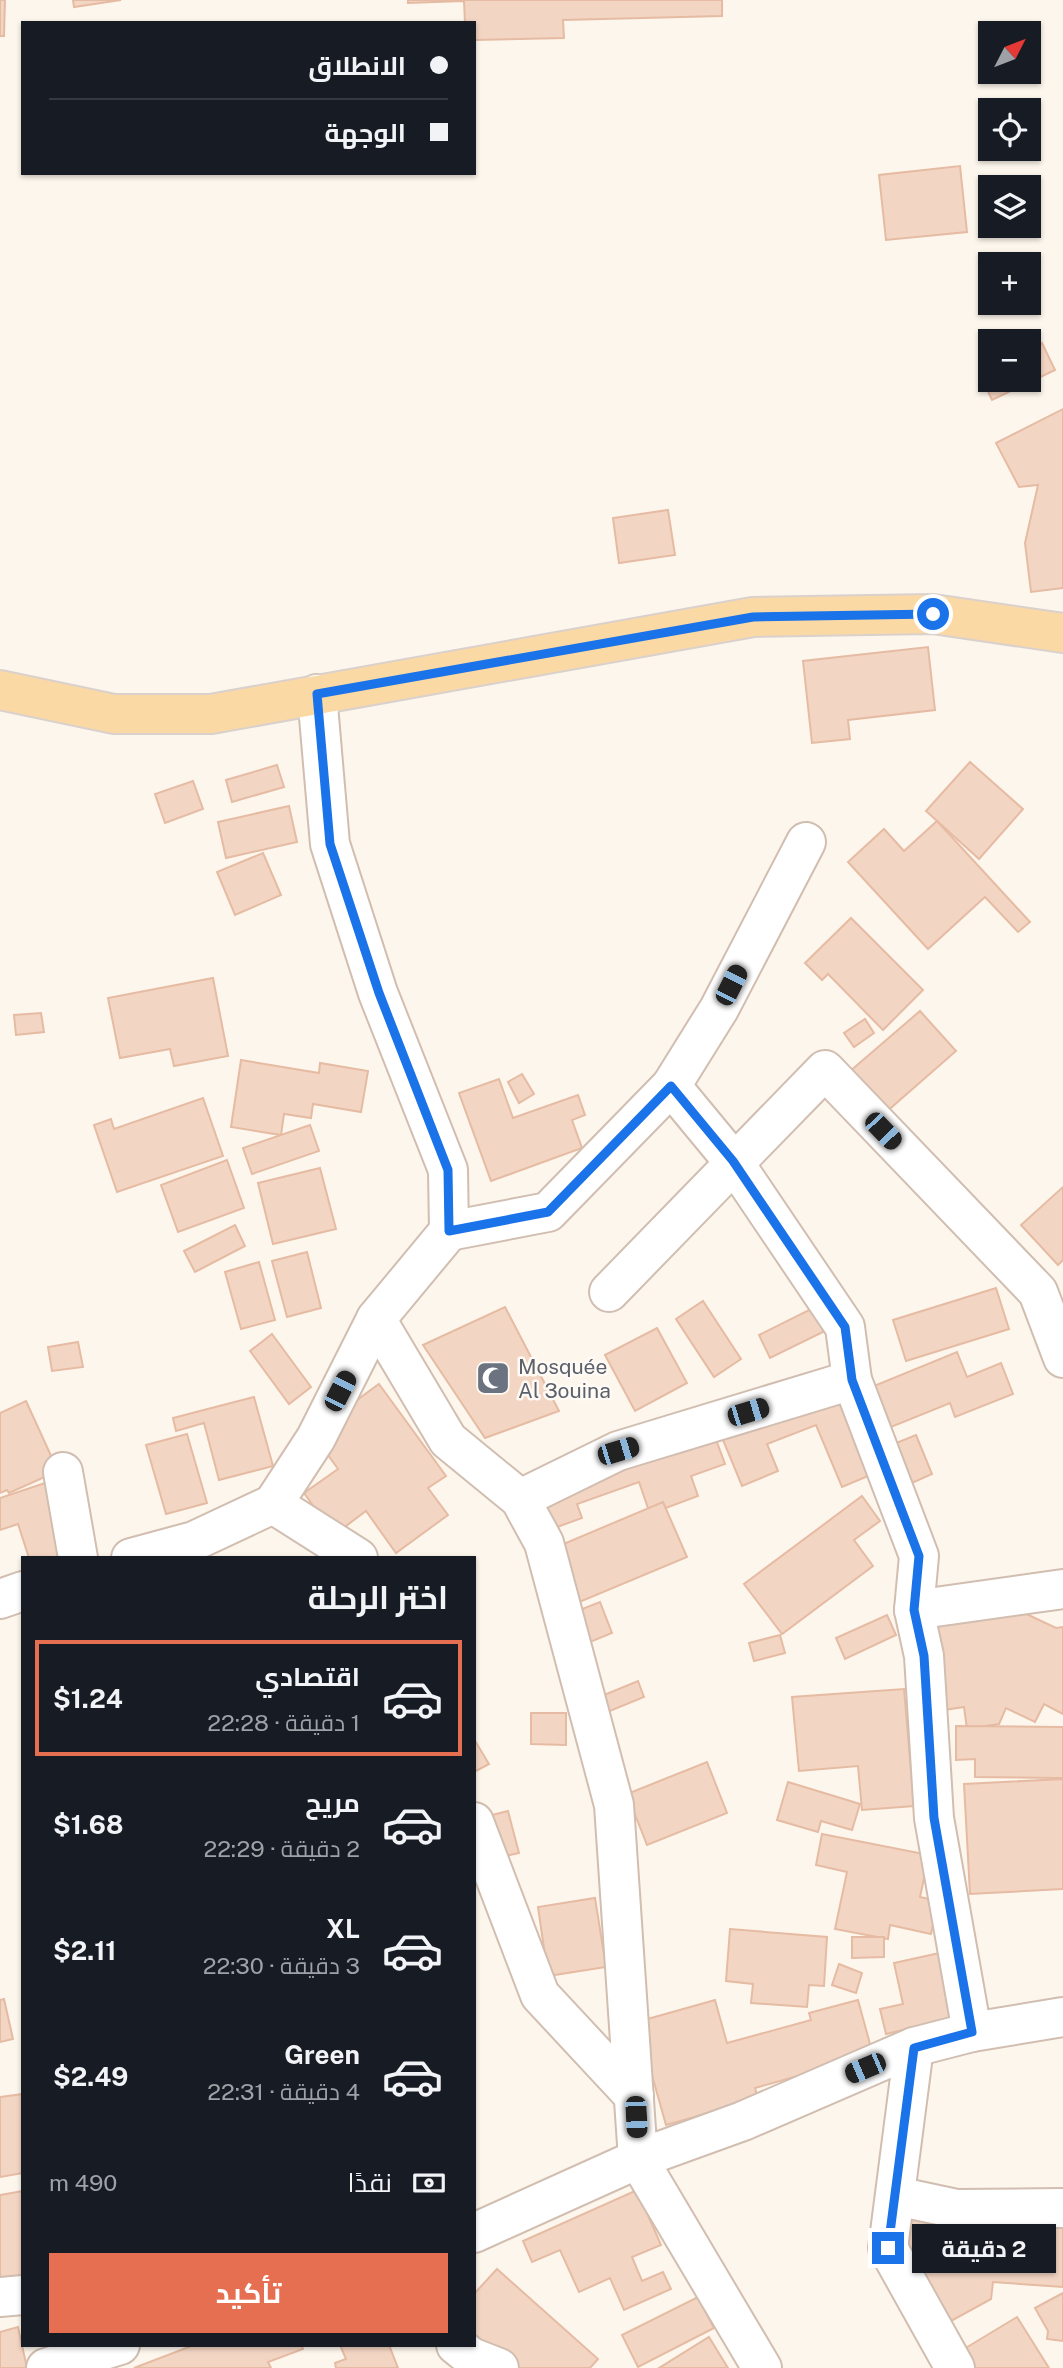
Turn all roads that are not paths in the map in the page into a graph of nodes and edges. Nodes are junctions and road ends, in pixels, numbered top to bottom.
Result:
1 (1063, 634) edge
2 (0, 690) edge
3 (317, 694) junction
4 (806, 842) dead end
5 (671, 1086) junction
6 (733, 1161) junction
7 (449, 1231) junction
8 (608, 1292) dead end
9 (376, 1319) junction
10 (1063, 1358) edge
11 (852, 1380) junction
12 (63, 1472) dead end
13 (520, 1500) junction
14 (273, 1504) junction
15 (78, 1556) edge
16 (138, 1556) edge
17 (355, 1556) edge
18 (1063, 1589) edge
19 (21, 1592) edge
20 (0, 1598) edge
21 (914, 1610) junction
22 (476, 1827) edge
23 (1063, 2017) edge
24 (972, 2032) junction
25 (914, 2048) junction
26 (634, 2096) junction
27 (638, 2159) junction
28 (896, 2196) junction
29 (1063, 2208) edge
30 (476, 2232) edge
31 (21, 2295) edge
32 (0, 2297) edge
33 (114, 2347) edge
34 (46, 2368) edge
35 (762, 2368) edge
36 (955, 2368) edge

1 - 3 main road
2 - 3 main road
3 - 7 street
4 - 5 street
5 - 6 street
5 - 7 street
6 - 8 street
6 - 10 street
6 - 11 street
7 - 9 street
9 - 13 street
9 - 14 street
11 - 13 street
11 - 21 street
12 - 15 street
13 - 26 street
14 - 16 street
14 - 17 street
18 - 21 street
19 - 20 street
21 - 24 street
22 - 26 street
23 - 24 street
24 - 25 street
25 - 27 street
25 - 28 street
26 - 27 street
27 - 30 street
27 - 35 street
28 - 29 street
28 - 36 street
31 - 32 street
33 - 34 street

